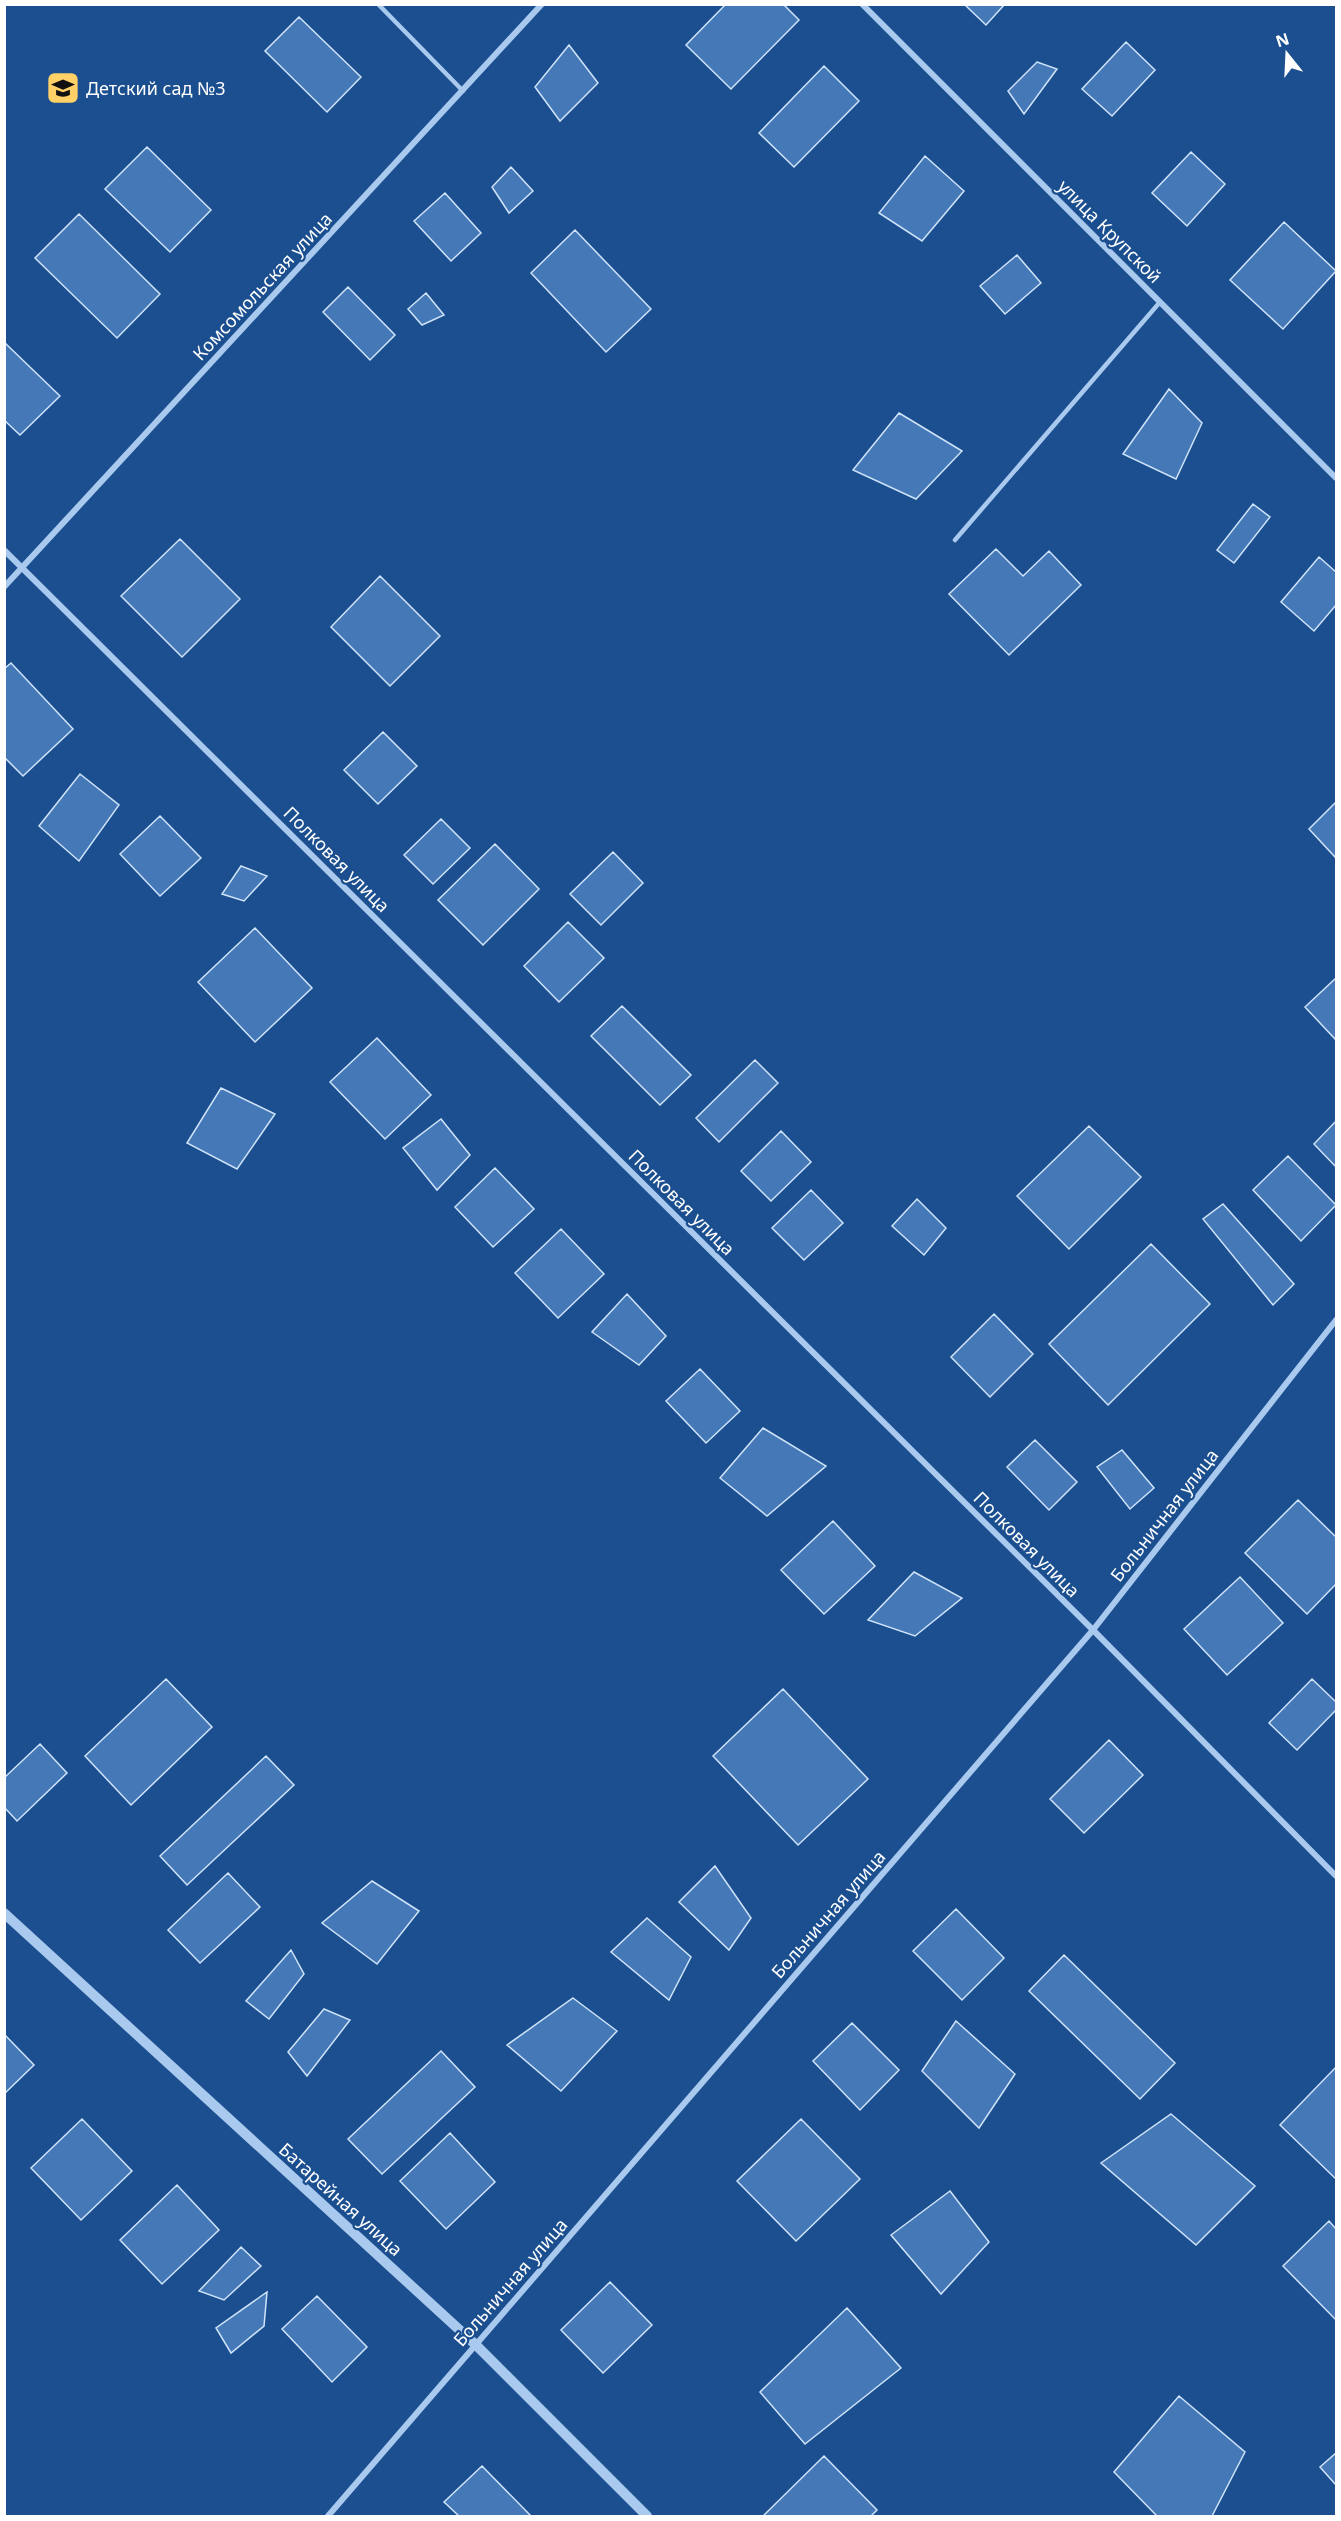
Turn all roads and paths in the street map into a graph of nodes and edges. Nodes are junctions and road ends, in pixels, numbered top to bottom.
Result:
1 (378, 4) edge
2 (542, 4) edge
3 (862, 4) edge
4 (463, 90) junction
5 (1160, 302) junction
6 (1336, 478) edge
7 (955, 540) dead end
8 (4, 550) edge
9 (22, 568) junction
10 (4, 587) edge
11 (1336, 1320) edge
12 (1093, 1630) junction
13 (1336, 1876) edge
14 (4, 1913) edge
15 (476, 2345) junction
16 (328, 2517) edge
17 (647, 2517) edge

1 - 4 lane
2 - 4 street, Комсомольская улица
3 - 5 street, улица Крупской
4 - 9 street, Комсомольская улица
5 - 6 street, улица Крупской
5 - 7 lane
8 - 9 street, Полковая улица
9 - 10 street, Комсомольская улица
9 - 12 street, Полковая улица
11 - 12 street, Больничная улица
12 - 13 street, Полковая улица
12 - 15 street, Больничная улица
14 - 15 street, Батарейная улица
15 - 16 street, Больничная улица
15 - 17 street, Батарейная улица

